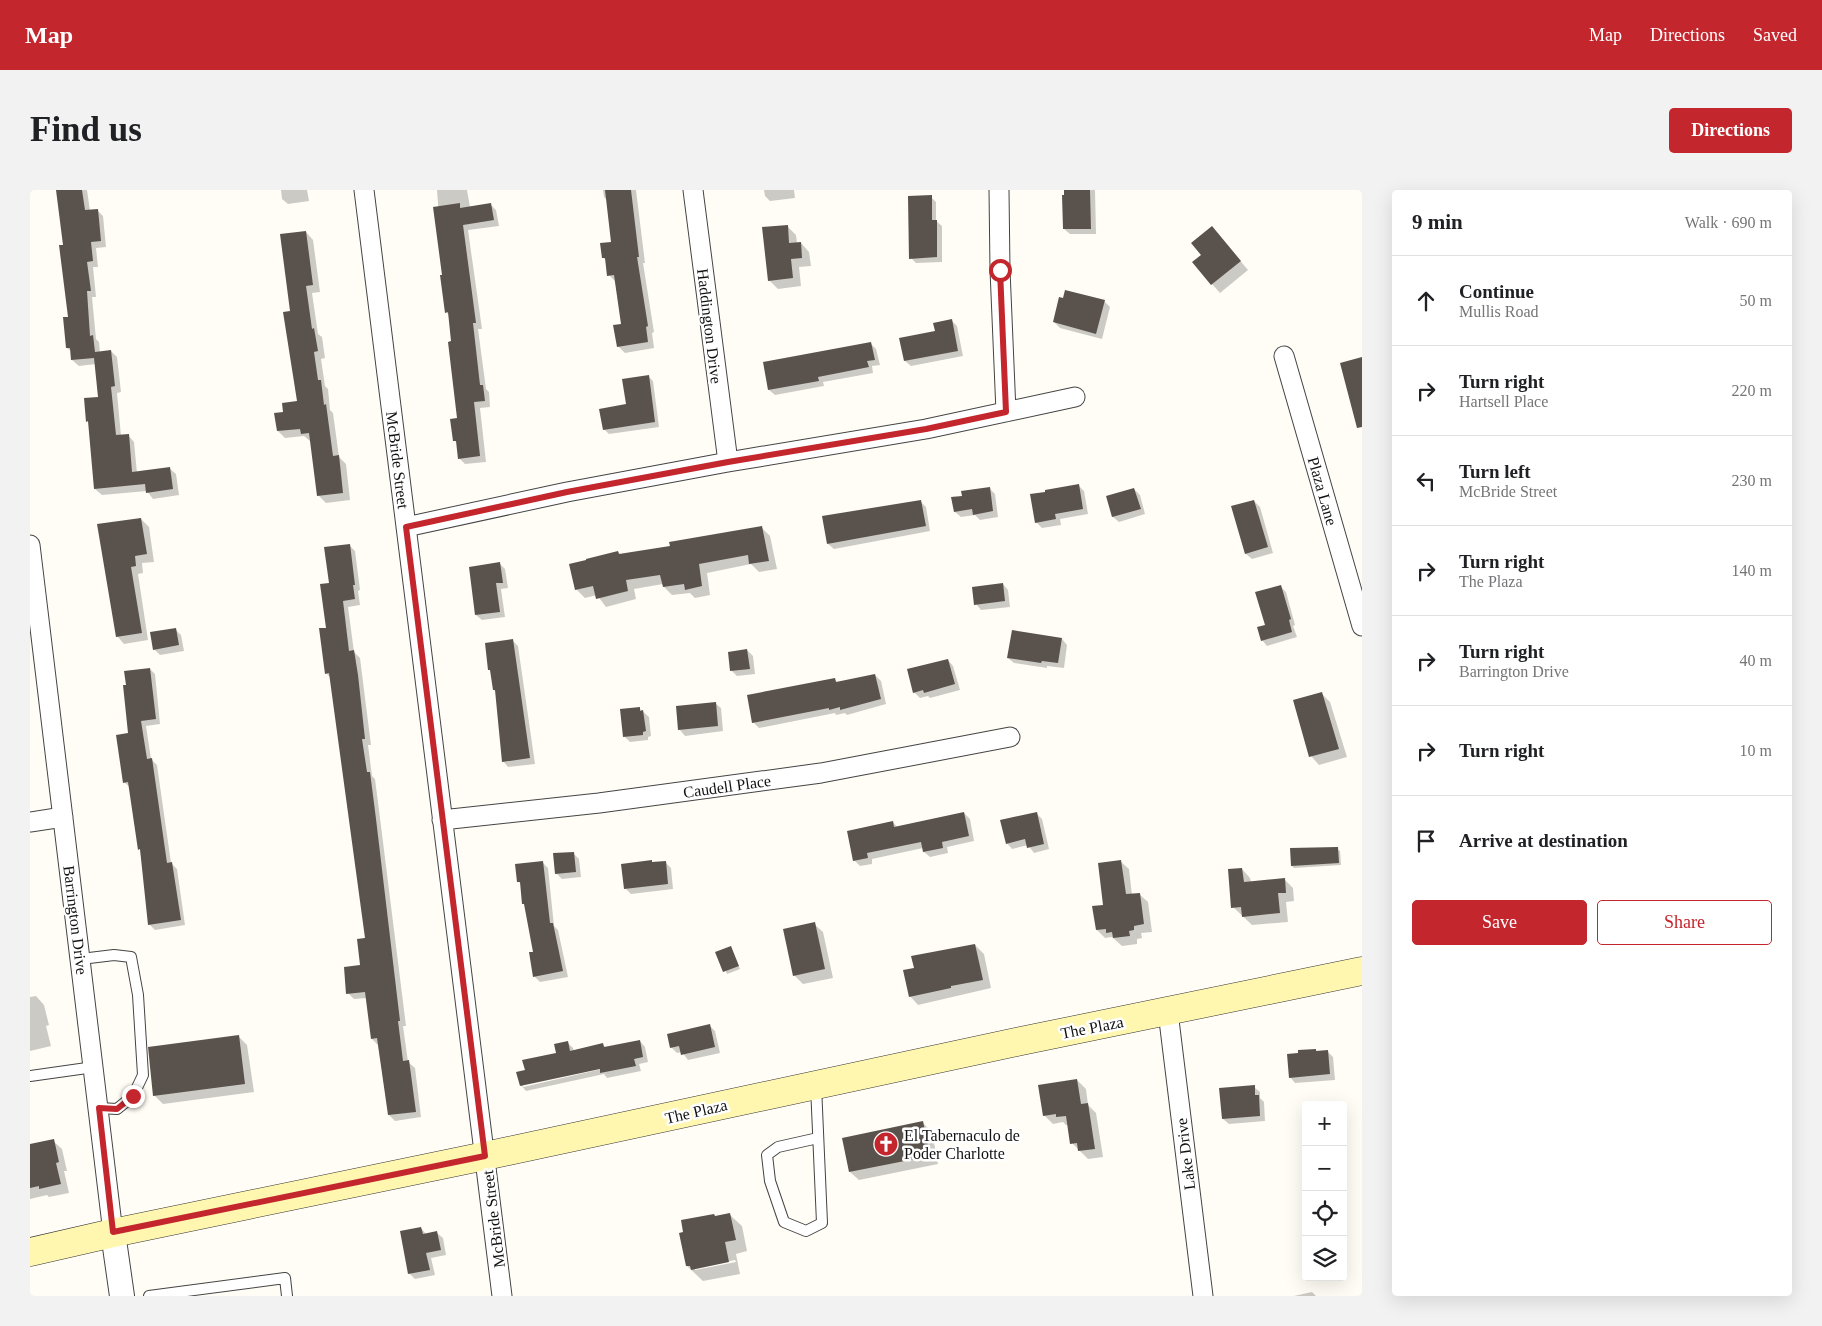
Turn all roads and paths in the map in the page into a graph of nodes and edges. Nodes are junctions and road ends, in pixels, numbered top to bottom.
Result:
1 (364, 190) edge
2 (693, 190) edge
3 (999, 190) edge
4 (1284, 356) dead end
5 (1075, 397) dead end
6 (1006, 412) junction
7 (728, 462) junction
8 (406, 527) junction
9 (30, 545) edge
10 (1362, 626) edge
11 (1010, 737) dead end
12 (64, 818) junction
13 (442, 820) junction
14 (30, 822) edge
15 (81, 959) junction
16 (1362, 971) edge
17 (1168, 1012) junction
18 (94, 1067) junction
19 (30, 1076) edge
20 (816, 1085) junction
21 (99, 1108) junction
22 (818, 1138) junction
23 (485, 1156) junction
24 (113, 1232) junction
25 (30, 1252) edge
26 (122, 1296) edge
27 (149, 1296) edge
28 (287, 1296) edge
29 (502, 1296) edge
30 (1203, 1296) edge

1 - 8 street, McBride Street
2 - 7 street, Haddington Drive
3 - 6 street
4 - 10 street, Plaza Lane
5 - 6 street
6 - 7 street
7 - 8 street
8 - 13 street, McBride Street
9 - 12 street, Barrington Drive
11 - 13 street, Caudell Place
12 - 14 street
12 - 15 street, Barrington Drive
13 - 23 street, McBride Street
15 - 18 street, Barrington Drive
15 - 21 lane
16 - 17 main road, The Plaza
17 - 20 main road, The Plaza
17 - 30 street, Lake Drive
18 - 19 lane
18 - 21 street, Barrington Drive
20 - 22 lane
20 - 23 main road, The Plaza
21 - 24 street, Barrington Drive
22 - 22 lane
23 - 24 main road, The Plaza
23 - 29 street, McBride Street
24 - 25 main road, The Plaza
24 - 26 street, Barrington Drive
27 - 28 lane

